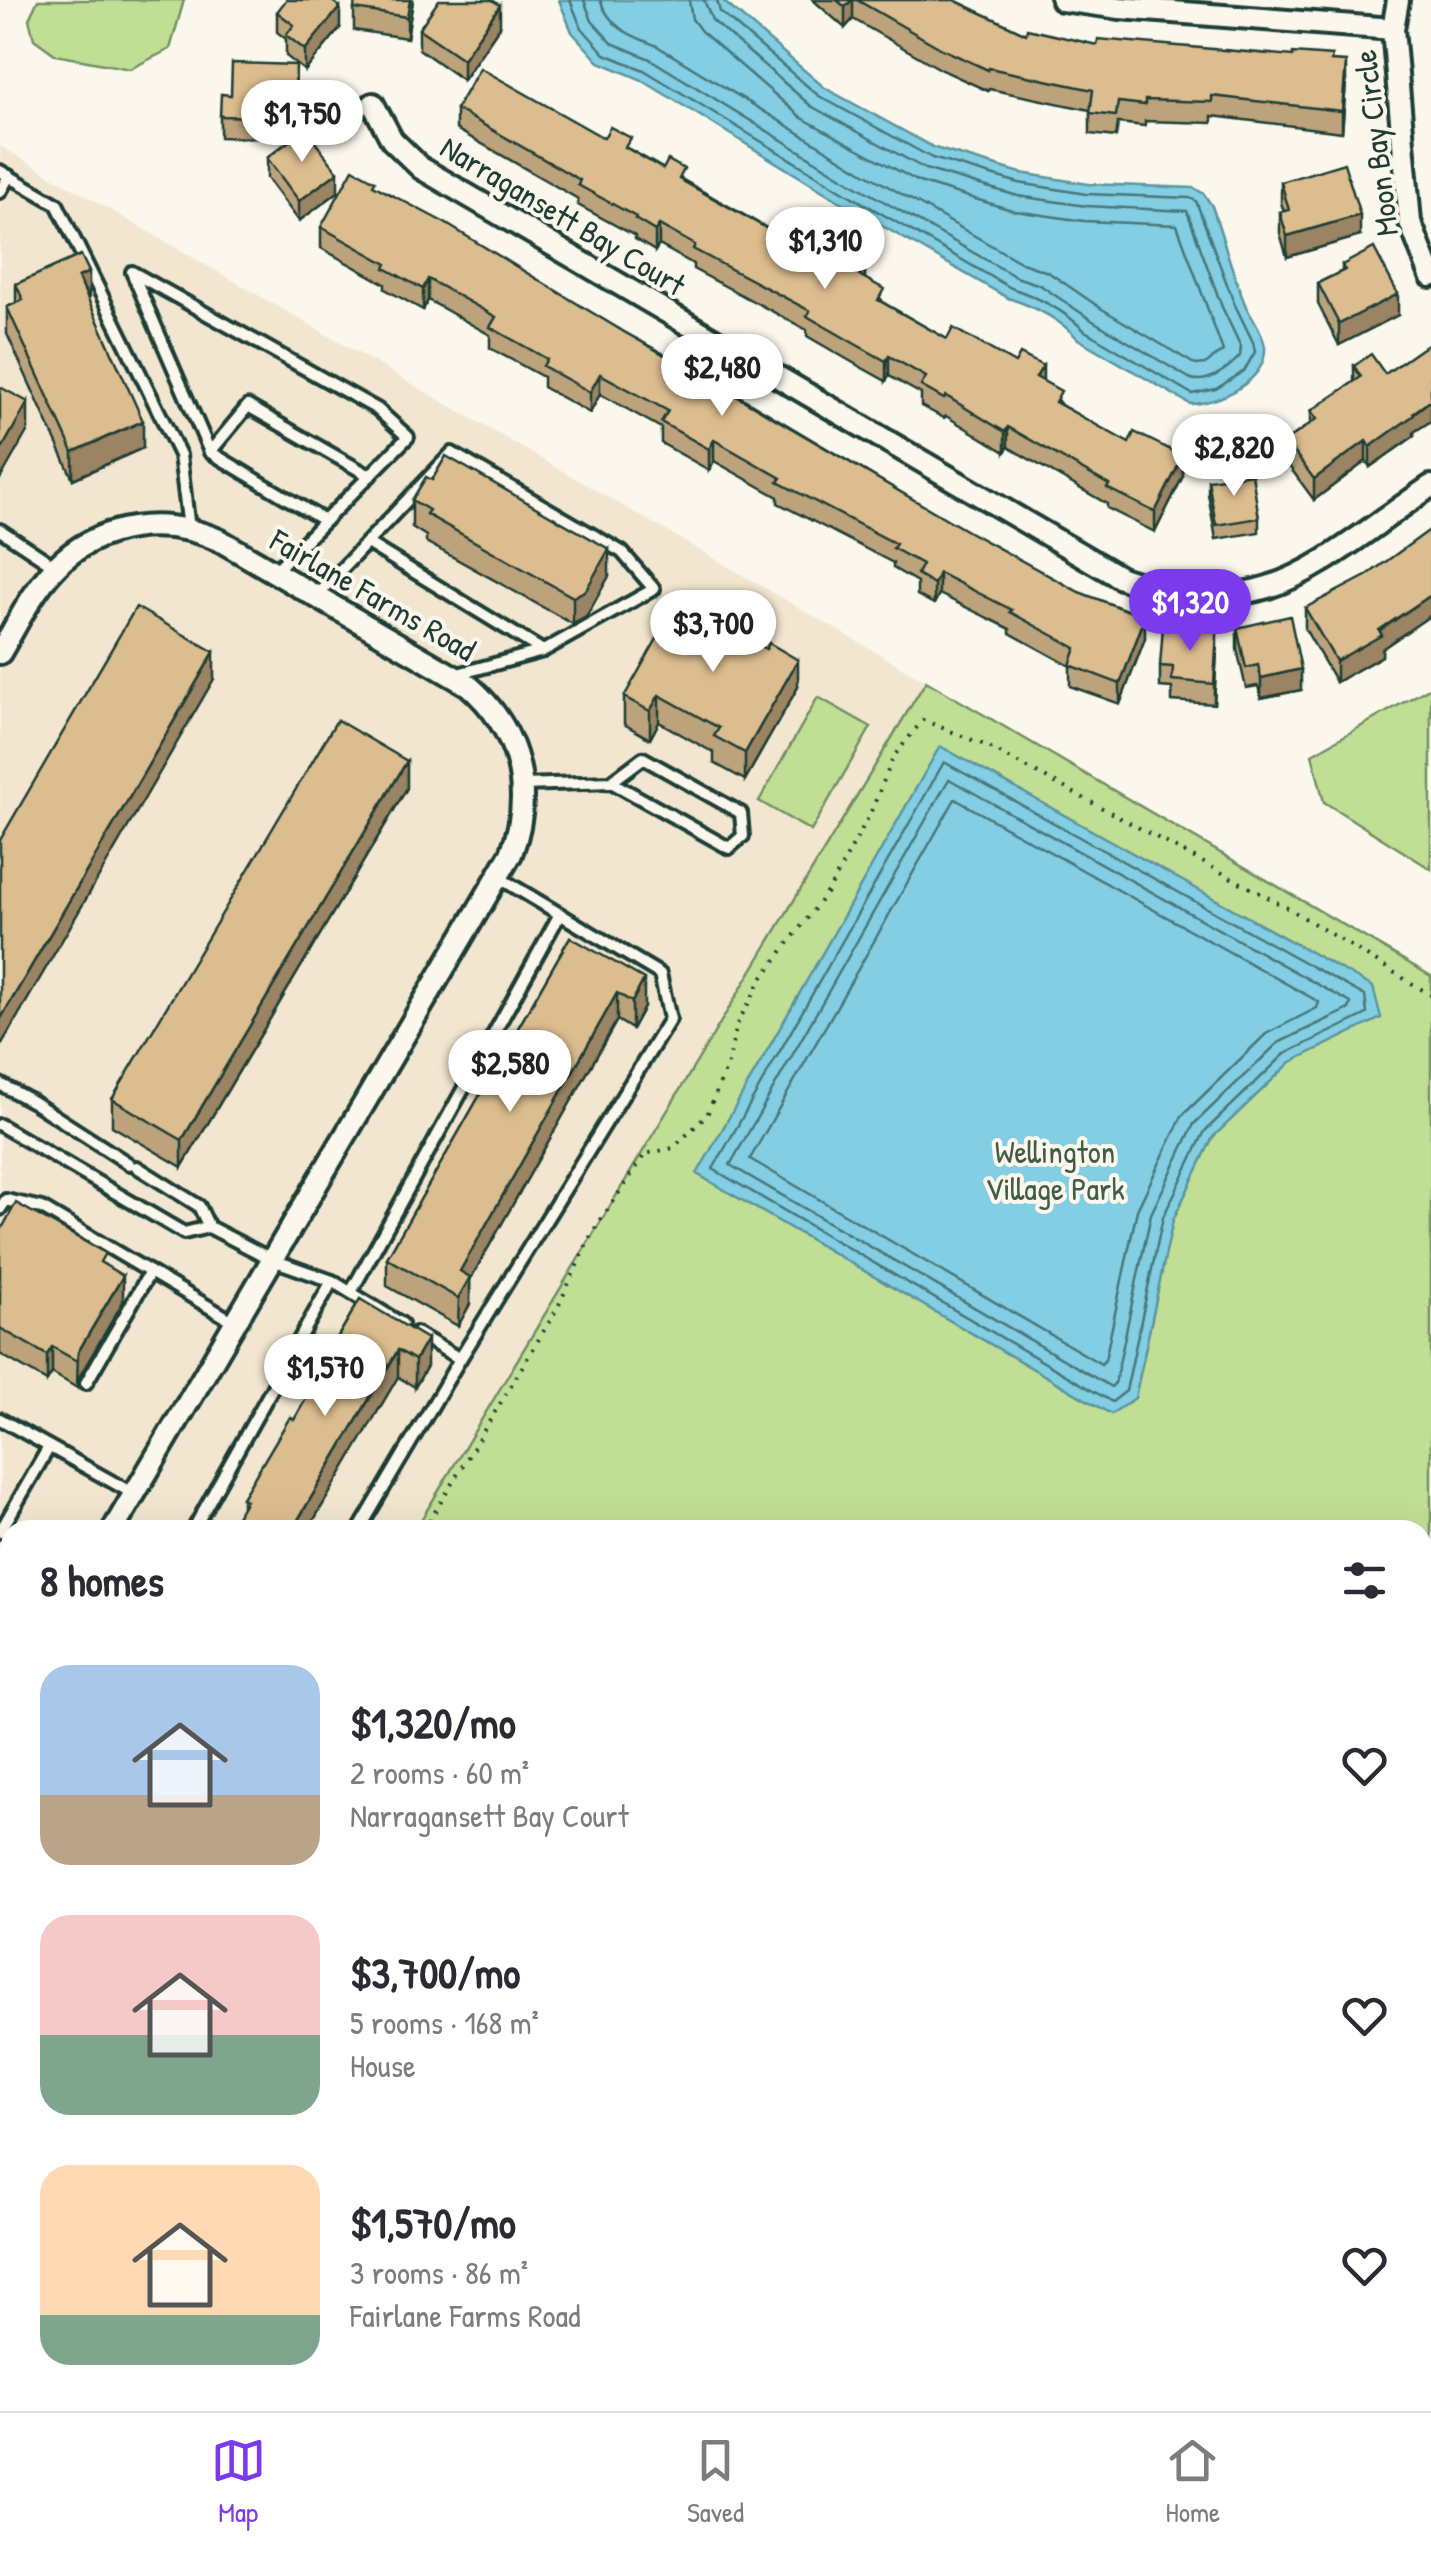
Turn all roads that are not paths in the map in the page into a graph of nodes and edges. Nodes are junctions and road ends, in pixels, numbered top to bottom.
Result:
1 (1062, 0) edge
2 (1398, 0) edge
3 (1393, 29) junction
4 (373, 104) dead end
5 (4, 174) edge
6 (0, 192) edge
7 (1431, 276) edge
8 (210, 452) junction
9 (370, 476) junction
10 (1431, 486) edge
11 (325, 521) junction
12 (189, 529) junction
13 (0, 530) edge
14 (368, 542) junction
15 (56, 567) junction
16 (274, 572) junction
17 (316, 596) junction
18 (1, 650) edge
19 (542, 650) junction
20 (454, 675) junction
21 (611, 782) junction
22 (523, 785) junction
23 (498, 877) junction
24 (560, 914) junction
25 (0, 1084) edge
26 (0, 1126) edge
27 (0, 1210) edge
28 (209, 1227) junction
29 (272, 1260) junction
30 (150, 1272) junction
31 (332, 1281) junction
32 (350, 1292) junction
33 (236, 1322) junction
34 (460, 1359) junction
35 (86, 1383) dead end
36 (0, 1419) edge
37 (49, 1446) junction
38 (134, 1494) junction
39 (7, 1520) edge
40 (119, 1520) edge
41 (199, 1520) edge
42 (365, 1520) edge

1 - 3 street
2 - 3 street, Moon Bay Circle
3 - 7 street, Moon Bay Circle
4 - 10 street, Narragansett Bay Court
5 - 6 lane
5 - 12 lane
8 - 9 lane
8 - 9 lane
8 - 11 lane
9 - 11 lane
11 - 16 lane
12 - 15 street, Fairlane Farms Road
12 - 16 street, Fairlane Farms Road
13 - 15 lane
14 - 17 lane
14 - 19 lane
14 - 19 lane
15 - 18 street, Fairlane Farms Road
16 - 17 street, Fairlane Farms Road
17 - 20 street, Fairlane Farms Road
19 - 20 lane
20 - 22 street, Fairlane Farms Road
21 - 21 lane
21 - 22 lane
22 - 23 street, Fairlane Farms Road
23 - 24 lane
23 - 29 street, Fairlane Farms Road
24 - 32 lane
24 - 34 lane
25 - 28 lane
26 - 28 lane
27 - 30 lane
28 - 29 lane
29 - 31 lane
29 - 33 street, Fairlane Farms Road
30 - 33 lane
30 - 35 lane
31 - 32 lane
31 - 41 lane
32 - 34 lane
33 - 38 street, Fairlane Farms Road
34 - 42 lane
36 - 37 lane
37 - 38 lane
37 - 39 lane
38 - 40 street, Fairlane Farms Road

